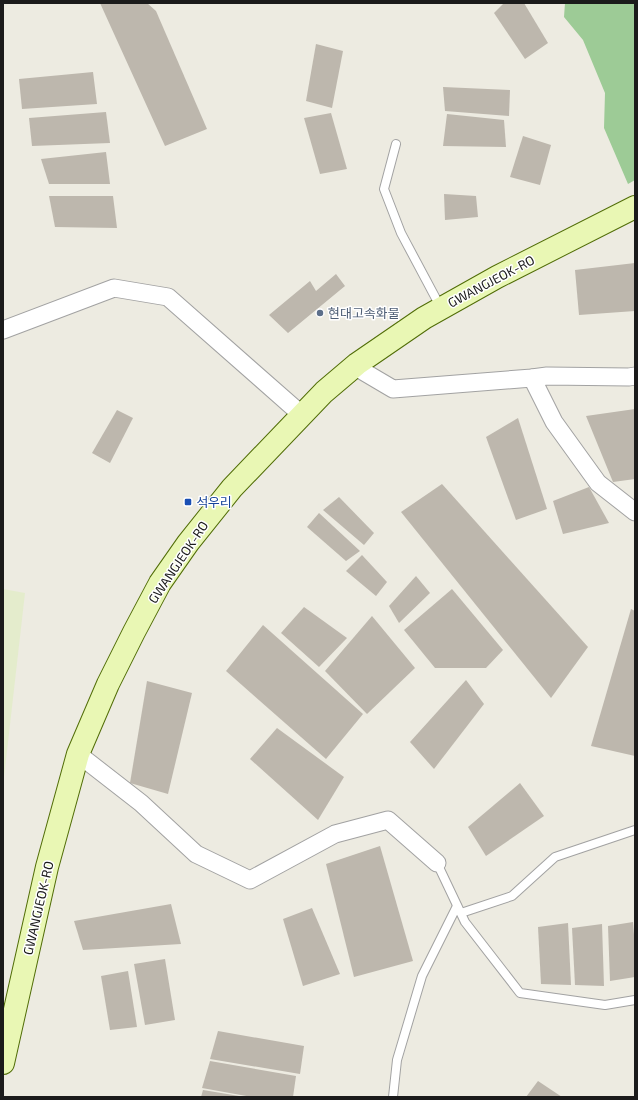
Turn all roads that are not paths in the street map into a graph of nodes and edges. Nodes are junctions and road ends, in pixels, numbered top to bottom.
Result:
1 (396, 144) dead end
2 (635, 207) edge
3 (441, 308) junction
4 (3, 330) edge
5 (354, 366) junction
6 (635, 376) edge
7 (532, 378) junction
8 (302, 415) junction
9 (635, 512) edge
10 (78, 754) junction
11 (635, 830) edge
12 (437, 864) joint
13 (459, 909) junction
14 (635, 1000) edge
15 (3, 1063) edge
16 (393, 1097) edge

1 - 3 lane
2 - 3 main road, GWANGJEOK-RO
3 - 5 main road, GWANGJEOK-RO
4 - 8 street
5 - 7 street
5 - 8 main road, GWANGJEOK-RO
6 - 7 street
7 - 9 street
8 - 10 main road, GWANGJEOK-RO
10 - 12 street
10 - 15 main road, GWANGJEOK-RO
11 - 13 lane
12 - 13 lane
13 - 14 lane
13 - 16 lane

